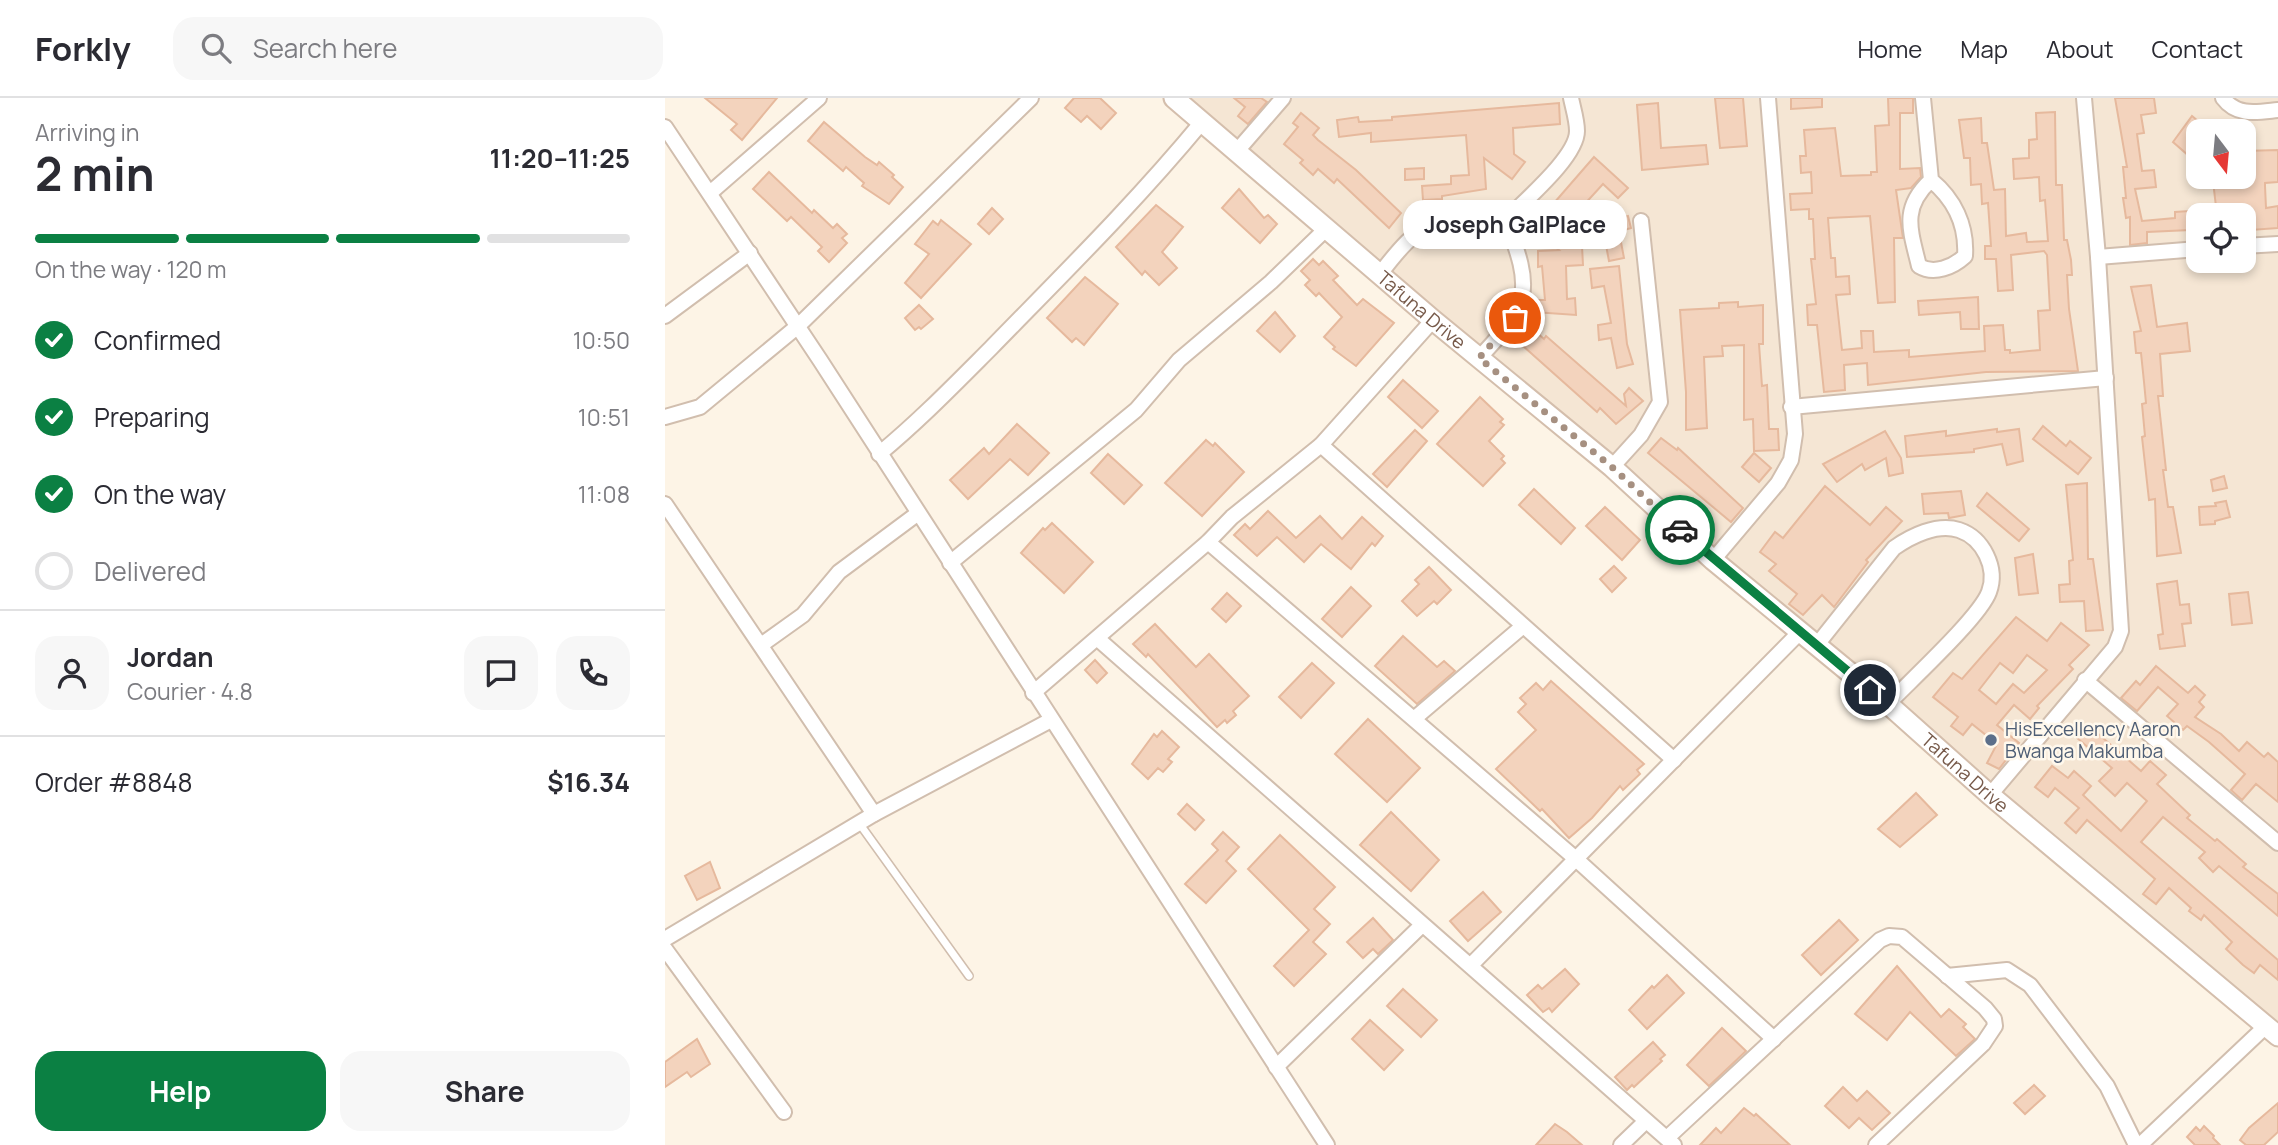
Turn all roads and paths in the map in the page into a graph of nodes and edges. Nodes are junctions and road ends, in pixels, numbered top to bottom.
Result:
1 (819, 98) edge
2 (1031, 98) edge
3 (1174, 98) edge
4 (1283, 98) edge
5 (1571, 98) edge
6 (1768, 98) edge
7 (1923, 98) edge
8 (2084, 98) edge
9 (2224, 98) edge
10 (2278, 110) edge
11 (1202, 122) junction
12 (665, 128) edge
13 (1237, 151) junction
14 (1931, 180) junction
15 (710, 193) junction
16 (1506, 220) junction
17 (1641, 221) dead end
18 (1327, 228) junction
19 (2278, 244) edge
20 (2256, 245) edge
21 (2186, 250) edge
22 (750, 253) junction
23 (2098, 257) junction
24 (1380, 274) junction
25 (665, 316) edge
26 (1433, 320) junction
27 (798, 326) junction
28 (1479, 358) junction
29 (2106, 378) junction
30 (1791, 407) junction
31 (665, 417) edge
32 (1321, 444) junction
33 (879, 454) junction
34 (1612, 467) junction
35 (665, 505) edge
36 (917, 513) junction
37 (1208, 542) junction
38 (1713, 560) junction
39 (950, 563) junction
40 (1523, 626) junction
41 (1800, 632) junction
42 (1098, 639) junction
43 (761, 645) junction
44 (1816, 646) junction
45 (2085, 680) junction
46 (1033, 693) junction
47 (1888, 704) junction
48 (1415, 718) junction
49 (1051, 720) junction
50 (1674, 760) junction
51 (1990, 794) junction
52 (874, 814) junction
53 (859, 823) junction
54 (2278, 842) edge
55 (1576, 859) junction
56 (1422, 925) junction
57 (665, 939) edge
58 (665, 949) edge
59 (1471, 965) junction
60 (969, 976) dead end
61 (1947, 976) junction
62 (2272, 1031) edge
63 (1774, 1039) junction
64 (1276, 1067) junction
65 (784, 1112) dead end
66 (1646, 1121) junction
67 (1671, 1142) edge
68 (1327, 1145) edge
69 (1621, 1145) edge
70 (1877, 1145) edge
71 (2138, 1145) edge

1 - 15 street
2 - 27 street
3 - 11 main road, Tafuna Drive
4 - 13 street
5 - 16 street
6 - 30 street
7 - 14 street
8 - 23 street
9 - 10 street
11 - 13 main road, Tafuna Drive
11 - 33 street
12 - 15 street
13 - 18 main road, Tafuna Drive
14 - 14 street
15 - 22 street
16 - 24 street
16 - 28 street
17 - 34 street
18 - 24 main road, Tafuna Drive
18 - 39 street
19 - 20 street
21 - 23 street
22 - 25 street
22 - 27 street
23 - 29 street
24 - 26 main road, Tafuna Drive
26 - 28 main road, Tafuna Drive
26 - 32 street
27 - 31 street
27 - 33 street
28 - 34 main road, Tafuna Drive
29 - 30 street
29 - 45 street
30 - 38 street
32 - 37 street
32 - 40 street
33 - 36 street
34 - 38 main road, Tafuna Drive
35 - 43 street
36 - 39 street
36 - 43 street
37 - 42 street
37 - 48 street
38 - 41 main road, Tafuna Drive
39 - 46 street
40 - 48 street
40 - 50 street
41 - 44 main road, Tafuna Drive
41 - 50 street
42 - 46 street
42 - 56 street
43 - 52 street
44 - 47 main road, Tafuna Drive
44 - 47 street
45 - 51 street
45 - 54 street
46 - 49 street
47 - 51 main road, Tafuna Drive
48 - 55 street
49 - 52 street
49 - 64 street
50 - 55 street
51 - 62 main road, Tafuna Drive
52 - 53 street
53 - 57 street
53 - 60 lane
55 - 59 street
55 - 63 street
56 - 59 street
56 - 64 street
58 - 65 street
59 - 66 street
61 - 63 street
61 - 70 street
61 - 71 street
62 - 71 street
63 - 67 street
64 - 68 street
66 - 67 street
66 - 69 street

